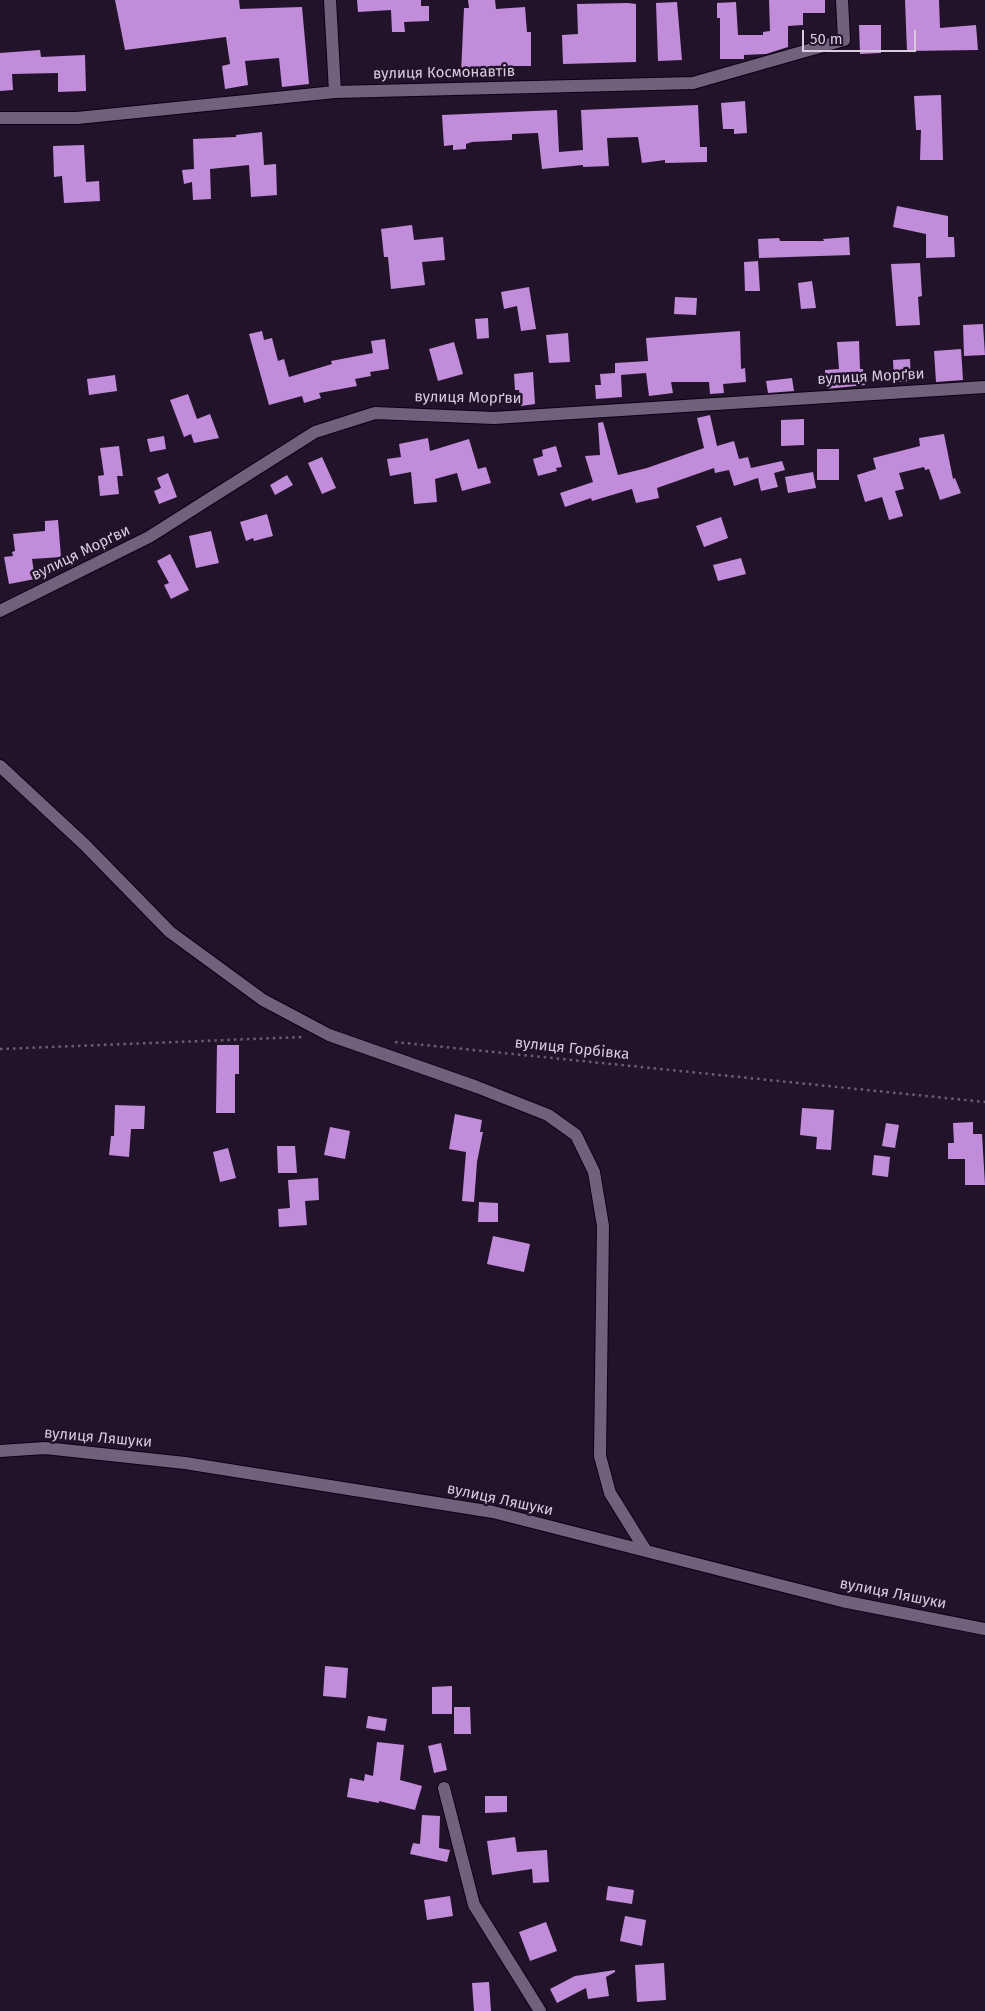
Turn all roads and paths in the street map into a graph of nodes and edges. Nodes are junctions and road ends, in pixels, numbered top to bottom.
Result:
1 (330, 0) edge
2 (842, 0) edge
3 (334, 92) junction
4 (0, 118) edge
5 (985, 387) edge
6 (0, 611) edge
7 (0, 766) edge
8 (329, 1035) junction
9 (389, 1041) dead end
10 (0, 1049) edge
11 (985, 1102) edge
12 (0, 1451) edge
13 (646, 1551) junction
14 (985, 1629) edge
15 (444, 1788) dead end
16 (540, 2011) edge

1 - 3 street
2 - 3 street, вулиця Космонавтів
3 - 4 street, вулиця Космонавтів
5 - 6 street, вулиця Морґви
7 - 8 street
8 - 10 path
8 - 13 street
9 - 11 path, вулиця Горбівка
12 - 13 street, вулиця Ляшуки
13 - 14 street, вулиця Ляшуки
15 - 16 street

